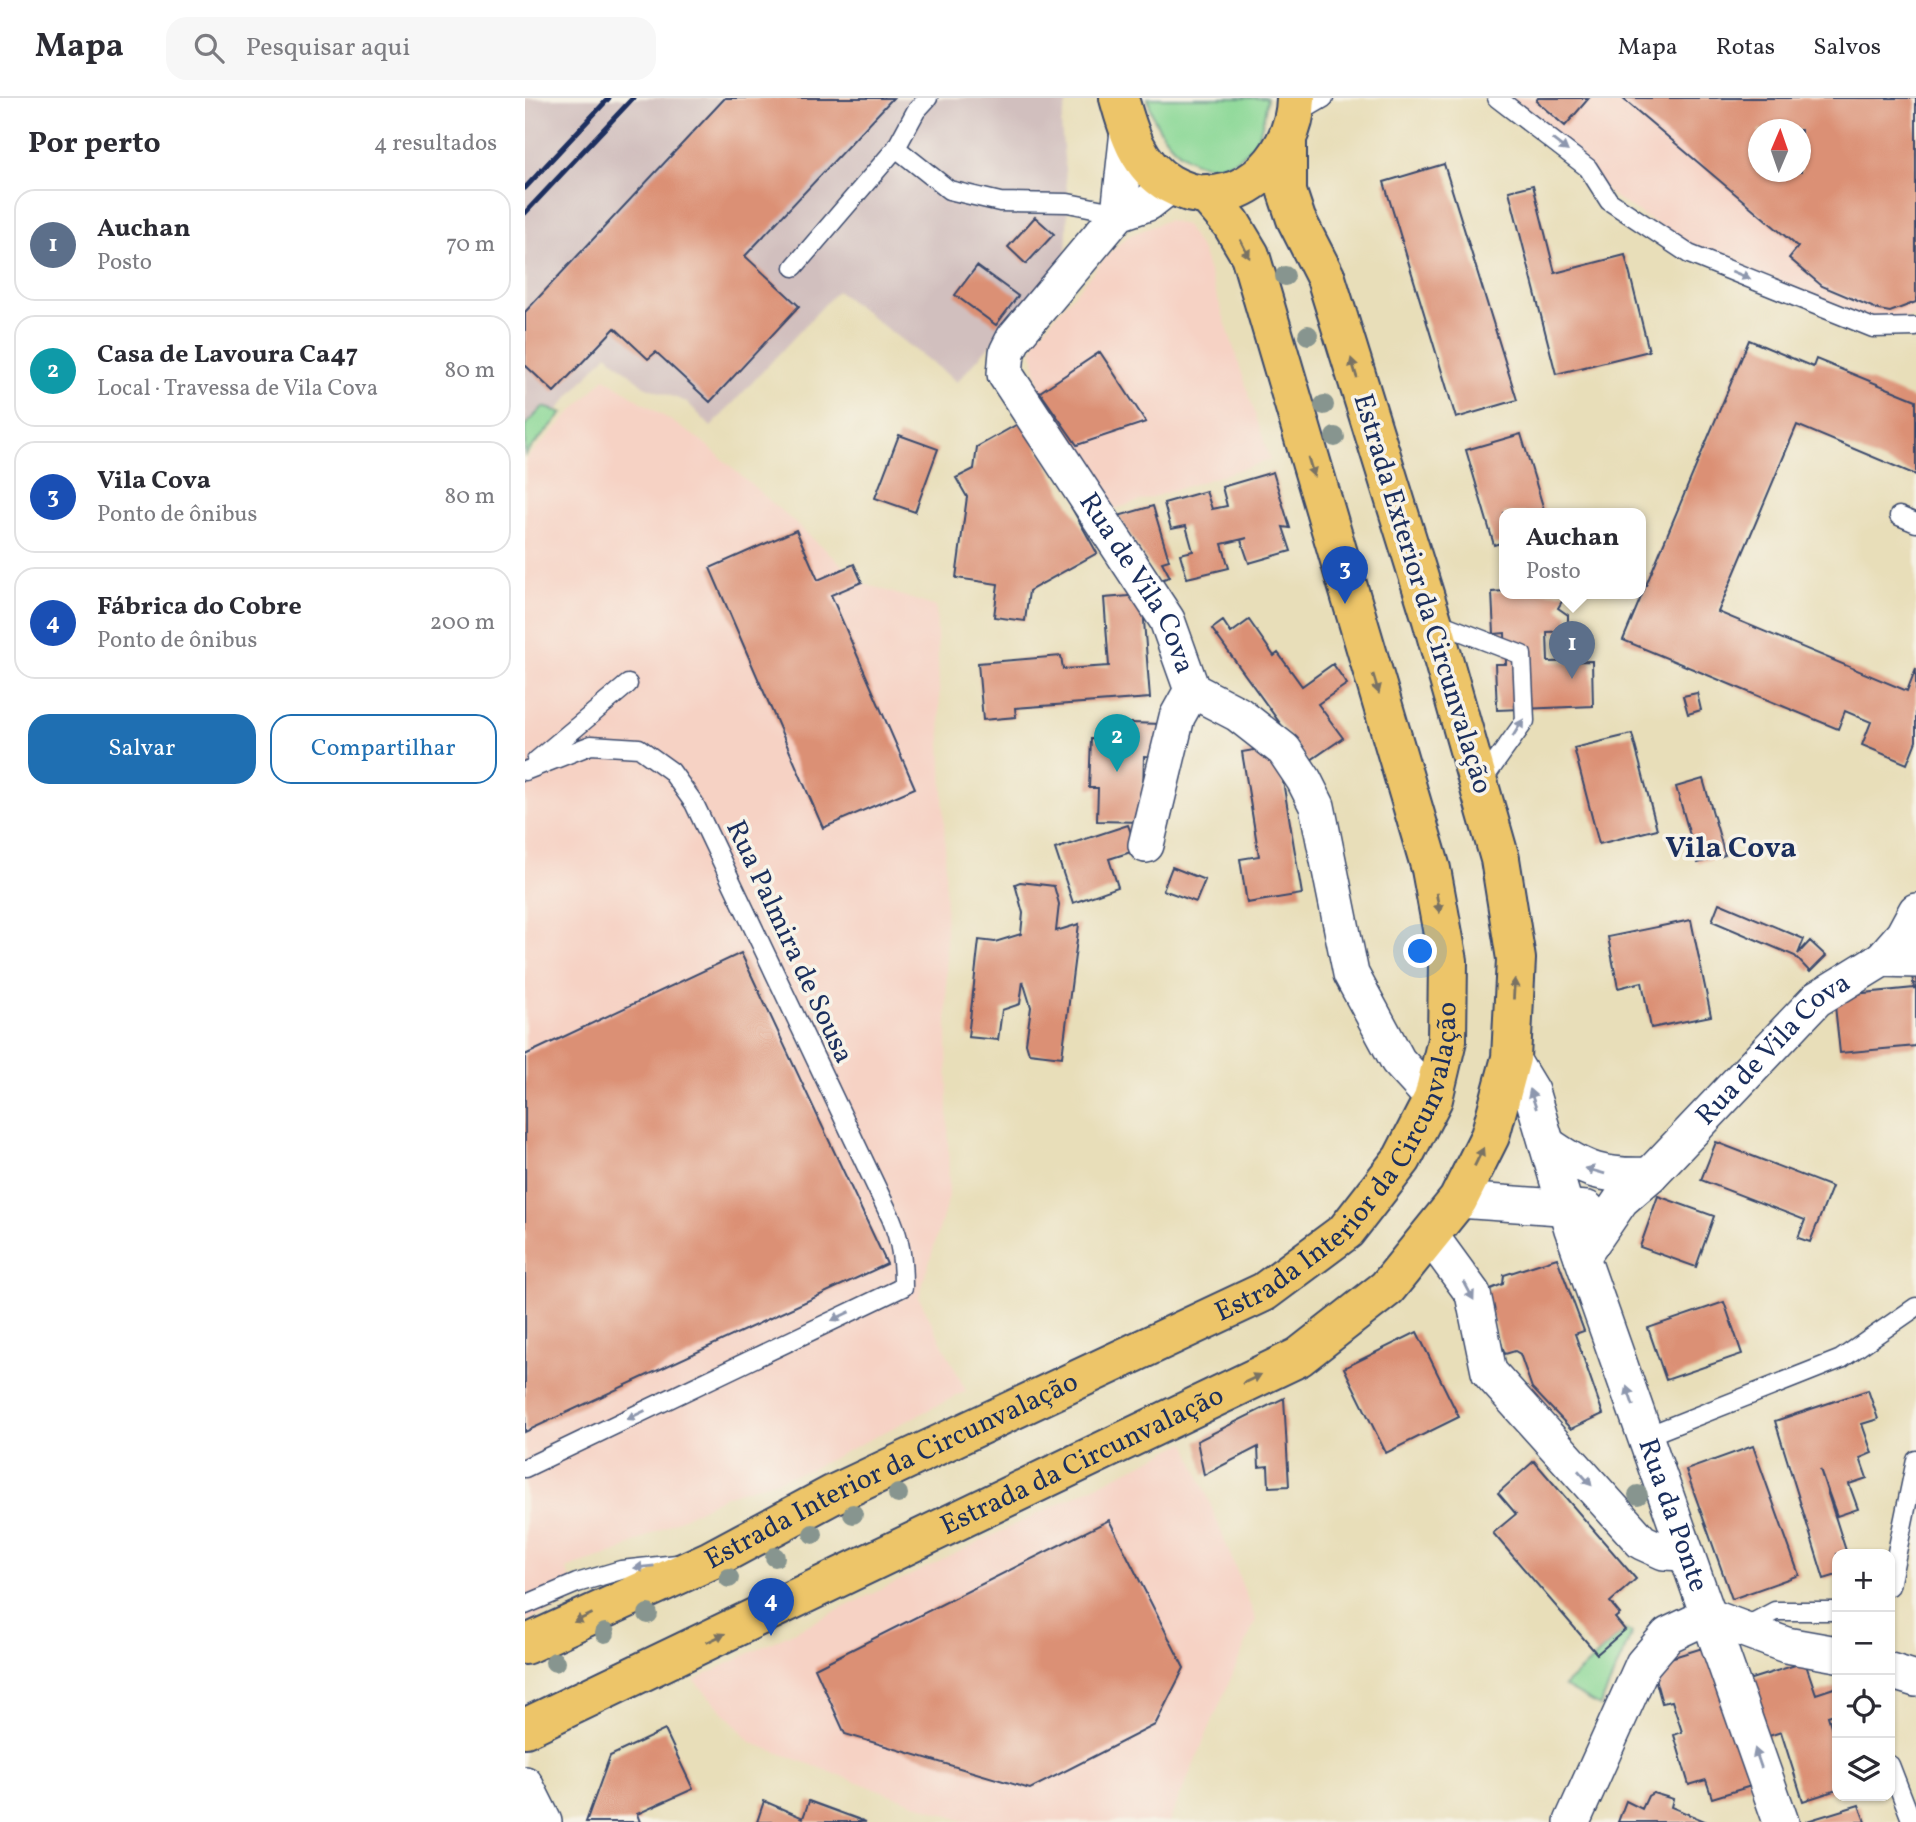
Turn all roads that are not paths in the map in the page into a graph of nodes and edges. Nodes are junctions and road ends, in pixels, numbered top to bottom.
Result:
1 (928, 98) edge
2 (1503, 100) edge
3 (1300, 113) edge
4 (1123, 114) edge
5 (896, 148) junction
6 (1189, 189) junction
7 (1118, 213) junction
8 (794, 267) dead end
9 (1916, 327) edge
10 (1432, 620) junction
11 (628, 684) dead end
12 (1192, 690) junction
13 (525, 771) edge
14 (1480, 784) junction
15 (1146, 845) dead end
16 (1916, 911) edge
17 (1899, 960) edge
18 (1511, 1058) junction
19 (1433, 1099) junction
20 (1547, 1144) junction
21 (1650, 1175) junction
22 (1458, 1200) junction
23 (1621, 1200) junction
24 (1566, 1209) junction
25 (1430, 1235) junction
26 (1582, 1256) junction
27 (1916, 1307) edge
28 (1644, 1437) junction
29 (1916, 1460) edge
30 (525, 1468) edge
31 (1685, 1553) junction
32 (1895, 1562) edge
33 (1832, 1611) edge
34 (1708, 1616) junction
35 (1740, 1629) junction
36 (529, 1635) edge
37 (1832, 1653) edge
38 (1895, 1672) edge
39 (1916, 1678) edge
40 (525, 1703) edge
41 (566, 1709) junction
42 (525, 1728) edge
43 (1895, 1779) edge
44 (525, 1784) edge
45 (544, 1822) edge
46 (1572, 1822) edge
47 (1781, 1822) edge
48 (1911, 1822) edge

1 - 5 lane
2 -> 9 lane
3 - 6 main road
10 -> 3 main road, Estrada Exterior da Circunvalação
4 - 6 main road
4 - 7 street
5 - 7 lane
5 - 8 lane
6 - 7 street, Rua de Vila Cova
6 -> 19 main road, Estrada Interior da Circunvalação
7 - 12 street, Rua de Vila Cova
10 - 14 main road, Estrada Exterior da Circunvalação
14 -> 10 lane
11 - 13 lane
12 - 15 street
12 - 19 street, Rua de Vila Cova
13 -> 30 lane, Rua Palmira de Sousa
18 -> 14 main road, Estrada Exterior da Circunvalação
16 - 17 street, Rua de Vila Cova
17 - 21 street, Rua de Vila Cova
20 -> 18 street, Rua da Ponte
22 -> 18 main road, Estrada da Circunvalação
19 -> 36 main road, Estrada Interior da Circunvalação
21 -> 20 street
20 - 24 street, Rua da Ponte
21 - 23 street, Rua de Vila Cova
22 - 24 street
22 - 25 main road, Estrada da Circunvalação
23 - 24 street, Rua de Vila Cova
23 - 26 street, Rua de Vila Cova
24 - 26 street, Rua da Ponte
25 -> 31 street
41 -> 25 main road, Estrada da Circunvalação
28 -> 26 street, Rua da Ponte
27 - 28 lane
28 - 31 street, Rua da Ponte
29 - 32 lane
31 - 34 street, Rua da Ponte
33 - 35 lane
34 - 35 street
34 - 46 street
47 -> 34 street, Rua da Ponte
35 - 37 street
38 - 39 street
40 - 41 main road
41 - 42 main road, Estrada da Circunvalação
43 - 48 lane
44 - 45 street

